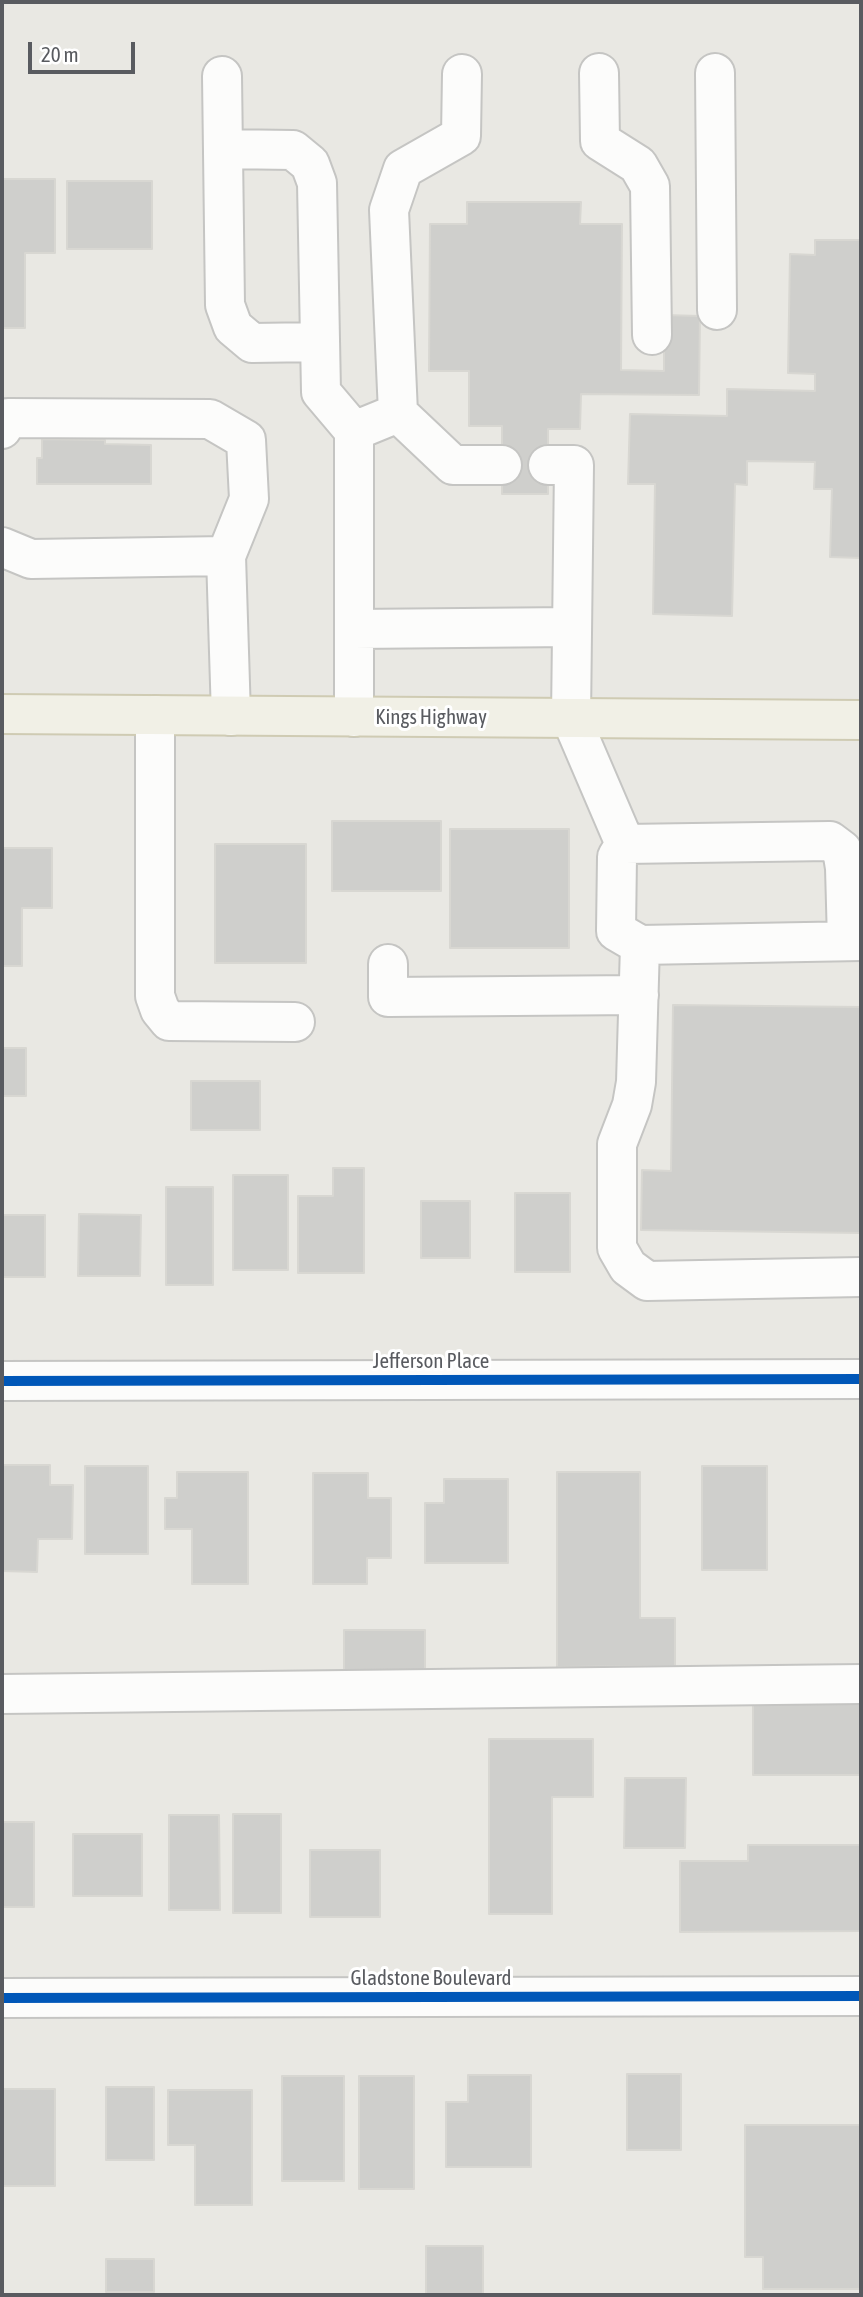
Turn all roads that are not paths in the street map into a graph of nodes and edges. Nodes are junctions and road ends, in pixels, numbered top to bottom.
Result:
1 (599, 73) dead end
2 (715, 73) dead end
3 (462, 74) dead end
4 (222, 76) dead end
5 (223, 149) junction
6 (717, 310) dead end
7 (652, 335) dead end
8 (320, 342) junction
9 (398, 413) junction
10 (2, 429) edge
11 (354, 431) junction
12 (502, 465) dead end
13 (548, 465) dead end
14 (2, 547) edge
15 (226, 556) junction
16 (572, 628) junction
17 (354, 629) junction
18 (2, 714) edge
19 (155, 715) junction
20 (231, 716) junction
21 (354, 717) junction
22 (571, 718) junction
23 (861, 720) edge
24 (625, 844) junction
25 (854, 941) edge
26 (640, 945) junction
27 (388, 964) dead end
28 (639, 995) junction
29 (295, 1022) dead end
30 (861, 1277) edge
31 (861, 1378) edge
32 (2, 1381) edge
33 (861, 1684) edge
34 (2, 1694) edge
35 (861, 1996) edge
36 (2, 1998) edge

1 - 7 street
2 - 6 street
3 - 9 street
4 - 5 street
5 - 8 street
5 - 8 street
8 - 11 street
9 - 11 street
9 - 12 street
10 - 15 street
11 - 17 street
13 - 16 street
14 - 15 street
15 - 20 street
16 - 17 street
16 - 22 street
17 - 21 street
18 - 19 main road, Kings Highway
19 - 20 main road, Kings Highway
19 - 29 street
20 - 21 main road, Kings Highway
21 - 22 main road, Kings Highway
22 - 23 main road, Kings Highway
22 - 24 street
24 - 25 street
24 - 26 street
25 - 26 street
26 - 28 street
27 - 28 street
28 - 30 street
31 - 32 street, Jefferson Place
33 - 34 street
35 - 36 street, Gladstone Boulevard

